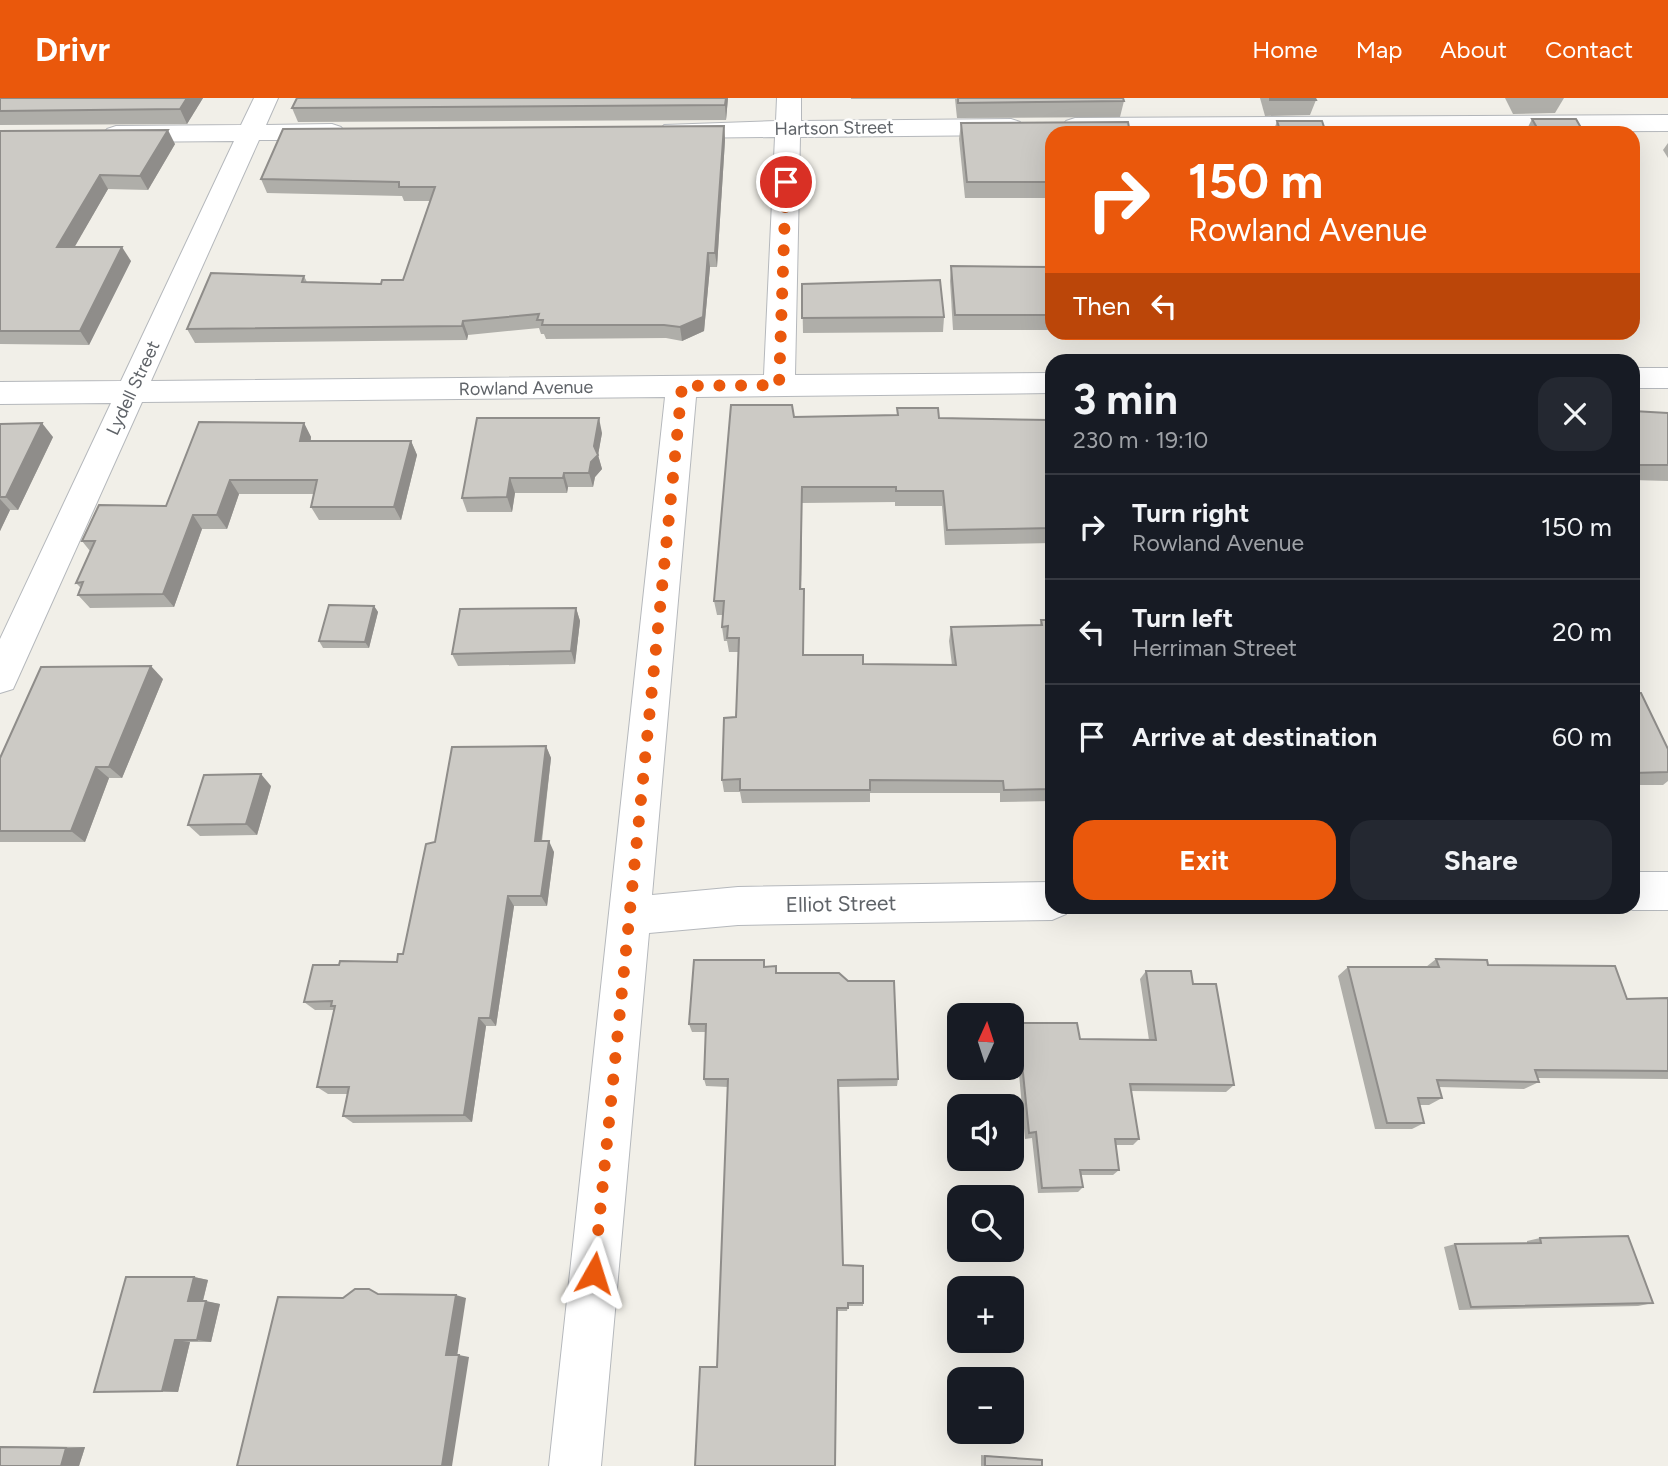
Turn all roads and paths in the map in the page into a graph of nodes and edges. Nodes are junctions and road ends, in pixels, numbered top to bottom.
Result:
1 (266, 98) edge
2 (789, 98) edge
3 (1668, 123) edge
4 (788, 129) junction
5 (650, 130) edge
6 (250, 132) junction
7 (360, 132) edge
8 (97, 134) edge
9 (1668, 377) edge
10 (1640, 378) edge
11 (1045, 383) edge
12 (779, 385) junction
13 (682, 386) junction
14 (132, 392) junction
15 (0, 393) edge
16 (0, 678) edge
17 (1640, 891) edge
18 (1668, 891) edge
19 (1045, 901) edge
20 (631, 916) junction
21 (575, 1466) edge

1 - 6 street, Lydell Street
2 - 4 street
3 - 4 street, Hartson Street
4 - 5 street, Hartson Street
4 - 12 street
6 - 7 street
6 - 8 street
6 - 14 street, Lydell Street
9 - 10 street
11 - 12 street, Rowland Avenue
12 - 13 street, Rowland Avenue
13 - 14 street, Rowland Avenue
13 - 20 street
14 - 15 street, Rowland Avenue
14 - 16 street, Lydell Street
17 - 18 street
19 - 20 street, Elliot Street
20 - 21 street

